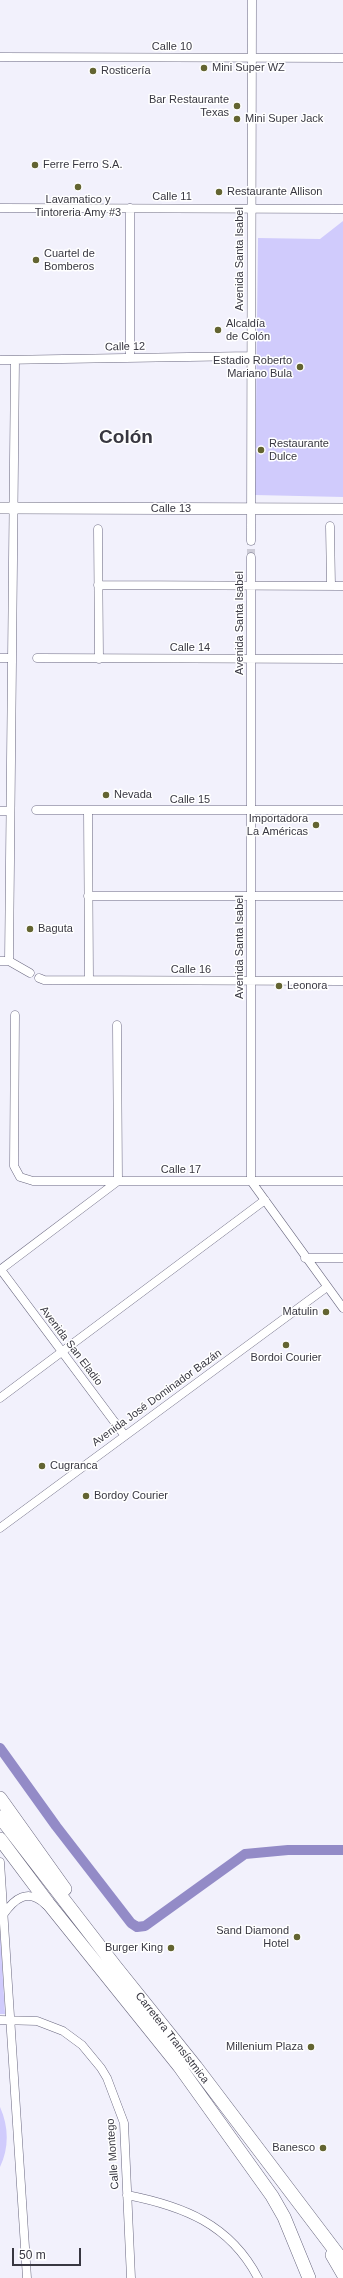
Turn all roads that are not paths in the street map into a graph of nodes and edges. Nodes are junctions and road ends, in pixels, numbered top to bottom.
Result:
1 (252, 0) edge
2 (0, 57) edge
3 (252, 58) junction
4 (343, 58) edge
5 (0, 208) edge
6 (130, 208) junction
7 (343, 208) edge
8 (252, 209) junction
9 (251, 356) junction
10 (130, 358) junction
11 (0, 360) edge
12 (15, 360) junction
13 (0, 508) edge
14 (13, 508) junction
15 (251, 509) junction
16 (343, 509) edge
17 (330, 526) dead end
18 (98, 529) dead end
19 (252, 541) tunnel mouth
20 (251, 557) tunnel mouth
21 (98, 585) junction
22 (252, 586) junction
23 (331, 586) junction
24 (343, 586) edge
25 (0, 658) edge
26 (12, 658) junction
27 (37, 658) dead end
28 (99, 658) junction
29 (251, 659) junction
30 (343, 659) edge
31 (36, 810) dead end
32 (88, 810) junction
33 (343, 810) edge
34 (0, 811) edge
35 (10, 811) junction
36 (252, 811) junction
37 (88, 896) junction
38 (251, 896) junction
39 (343, 896) edge
40 (4, 961) edge
41 (30, 973) dead end
42 (39, 978) dead end
43 (88, 980) junction
44 (251, 981) junction
45 (343, 981) edge
46 (15, 1015) dead end
47 (117, 1025) dead end
48 (118, 1181) junction
49 (251, 1181) junction
50 (343, 1181) edge
51 (265, 1200) junction
52 (305, 1258) junction
53 (343, 1258) edge
54 (0, 1270) edge
55 (327, 1287) junction
56 (343, 1308) edge
57 (62, 1352) junction
58 (0, 1398) edge
59 (125, 1436) junction
60 (0, 1528) edge
61 (0, 1798) edge
62 (0, 1817) edge
63 (0, 1840) edge
64 (0, 1862) edge
65 (3, 1915) junction
66 (59, 1917) junction
67 (101, 1949) junction
68 (0, 2020) edge
69 (10, 2020) junction
70 (127, 2195) junction
71 (311, 2219) junction
72 (343, 2261) edge
73 (343, 2274) edge
74 (27, 2278) edge
75 (131, 2278) edge
76 (258, 2278) edge
77 (309, 2278) edge

1 - 3 street, Avenida Santa Isabel
2 - 3 street, Calle 10
3 - 4 street, Calle 10
3 - 8 street, Avenida Santa Isabel
5 - 6 street, Calle 11
6 - 8 street, Calle 11
6 - 10 street
7 - 8 street, Calle 11
8 - 9 street, Avenida Santa Isabel
9 - 10 street, Calle 12
9 - 15 street, Avenida Santa Isabel
10 - 12 street, Calle 12
11 - 12 street, Calle 12
12 - 14 street
13 - 14 main road, Calle 13
14 - 15 main road, Calle 13
14 - 26 street
15 - 16 main road, Calle 13
15 - 19 street, Avenida Santa Isabel
17 - 23 street
18 - 21 street
20 - 22 street, Avenida Santa Isabel
21 - 22 street
21 - 28 street
22 - 23 street
22 - 29 street, Avenida Santa Isabel
23 - 24 street
25 - 26 street
26 - 35 street
27 - 28 street, Calle 14
28 - 29 street, Calle 14
29 - 30 street, Calle 14
29 - 36 street, Avenida Santa Isabel
31 - 32 street, Calle 15
32 - 36 street, Calle 15
32 - 37 street
33 - 36 street, Calle 15
34 - 35 street
35 - 40 street
36 - 38 street, Avenida Santa Isabel
37 - 38 street
37 - 43 street
38 - 39 street
38 - 44 street, Avenida Santa Isabel
40 - 41 street
42 - 43 street, Calle 16
43 - 44 street, Calle 16
44 - 45 street, Calle 16
44 - 49 street, Avenida Santa Isabel
46 - 48 street, Calle 17
47 - 48 street
48 - 49 street, Calle 17
48 - 54 street
49 - 50 street, Calle 17
49 - 51 street
51 - 52 street
51 - 57 street
52 - 53 street
52 - 55 street
54 - 57 street, Avenida San Eladio
55 - 56 street
55 - 59 street, Avenida José Dominador Bazán
57 - 58 street
57 - 59 street, Avenida San Eladio
59 - 60 street, Avenida José Dominador Bazán
61 - 67 main road
62 - 67 main road, Carretera Transístmica
63 - 66 main road, Carretera Transístmica
64 - 65 street
65 - 66 street
65 - 69 street
66 - 77 main road, Carretera Transístmica
67 - 71 main road, Carretera Transístmica
68 - 69 street, Calle Montego
69 - 70 street, Calle Montego
69 - 74 street
70 - 75 street, Calle Montego
70 - 76 street
71 - 72 main road, Carretera Transístmica
71 - 73 main road

